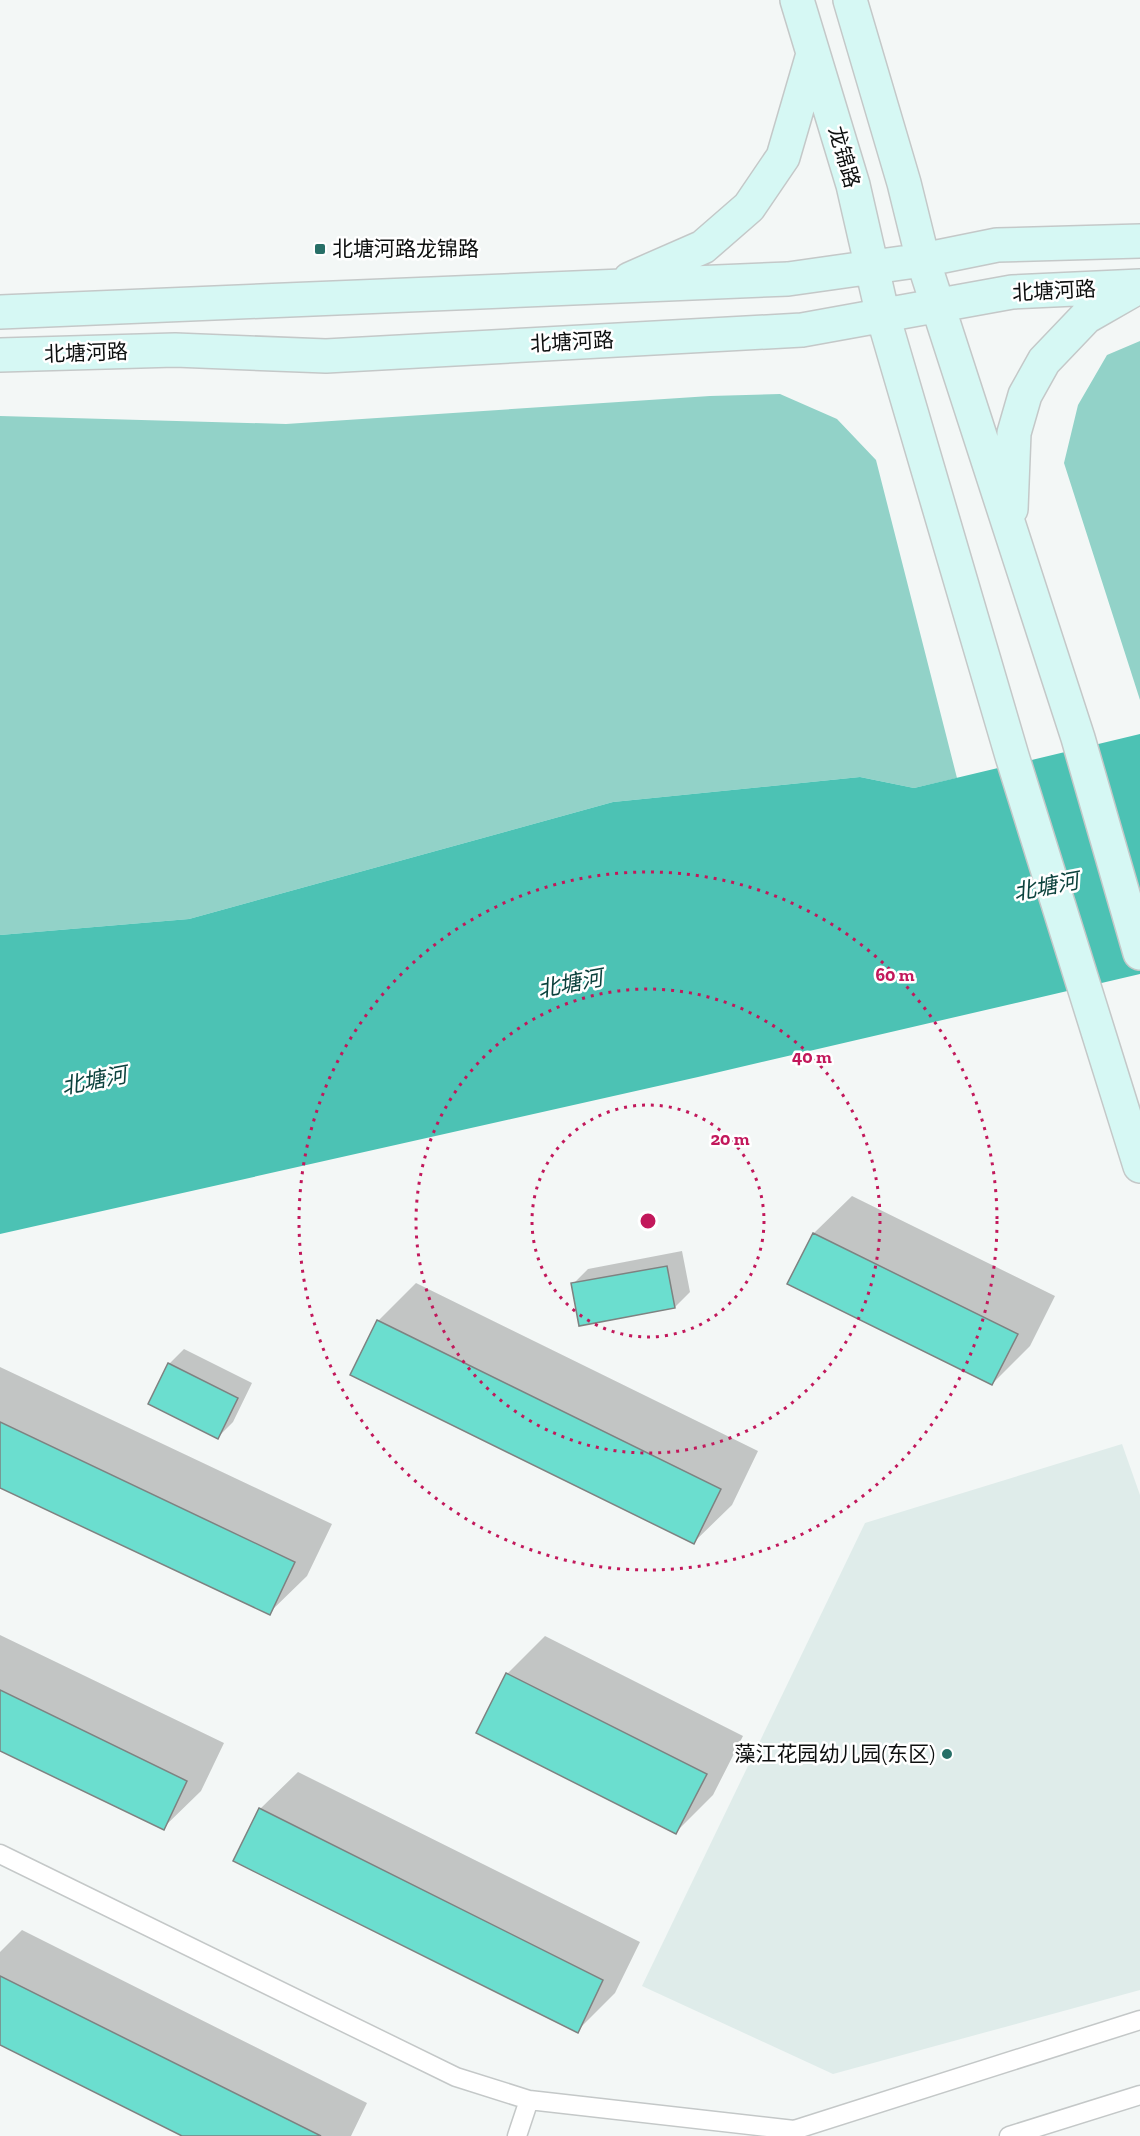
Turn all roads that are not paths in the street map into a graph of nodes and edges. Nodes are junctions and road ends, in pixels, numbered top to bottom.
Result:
1 (797, 0) edge
2 (850, 0) edge
3 (813, 54) junction
4 (1140, 240) edge
5 (922, 260) junction
6 (873, 268) junction
7 (612, 286) junction
8 (1140, 286) edge
9 (937, 305) junction
10 (0, 312) edge
11 (883, 316) junction
12 (0, 356) edge
13 (1010, 532) junction
14 (1140, 953) edge
15 (1140, 1166) edge
16 (0, 1854) edge
17 (1140, 2020) edge
18 (1140, 2095) edge
19 (529, 2100) junction
20 (796, 2133) edge
21 (517, 2136) edge
22 (1009, 2136) edge

1 - 3 main road, 龙锦路
2 - 5 main road
3 - 6 main road, 龙锦路
3 - 7 main road
4 - 5 main road
5 - 6 main road
5 - 9 main road
6 - 7 main road
6 - 11 main road, 龙锦路
7 - 10 main road
8 - 9 main road, 北塘河路
8 - 13 main road
9 - 11 main road, 北塘河路
9 - 13 main road
11 - 12 main road, 北塘河路
11 - 15 main road, 龙锦路
13 - 14 main road
16 - 19 lane
17 - 20 lane
18 - 22 lane
19 - 20 lane
19 - 21 lane

